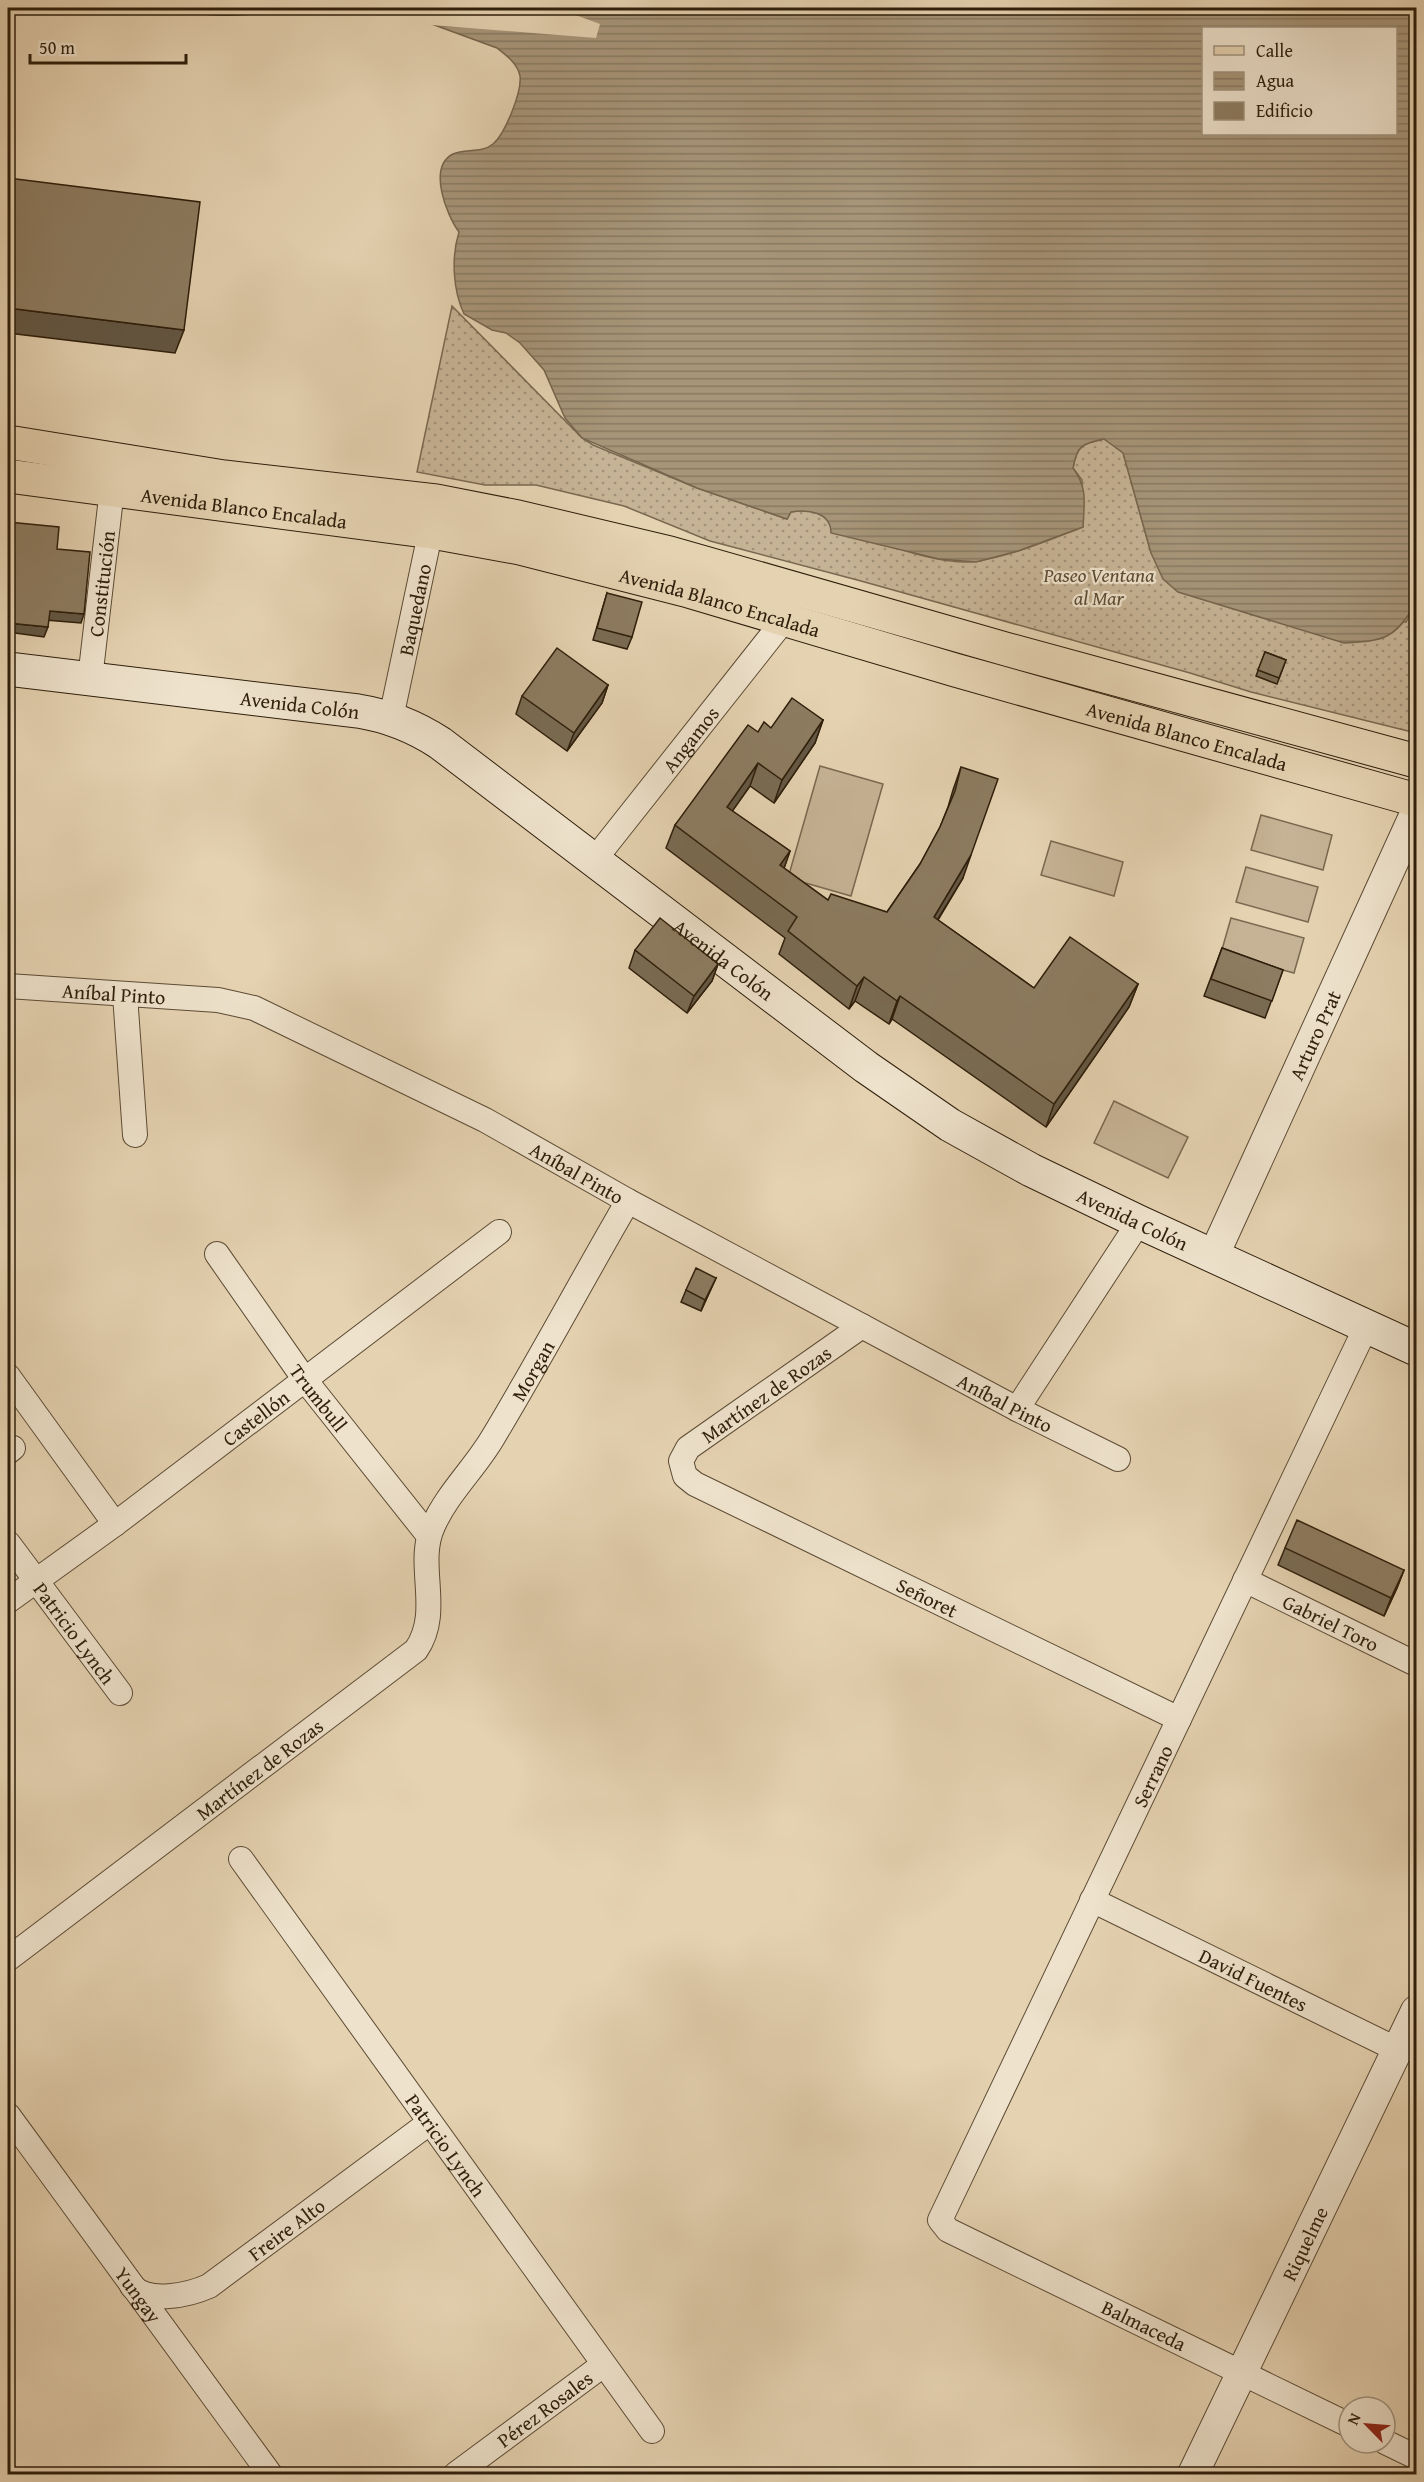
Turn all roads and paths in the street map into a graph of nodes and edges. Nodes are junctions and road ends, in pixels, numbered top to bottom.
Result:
1 (8, 442) edge
2 (8, 476) edge
3 (112, 489) junction
4 (434, 517) junction
5 (784, 620) junction
6 (8, 669) edge
7 (90, 679) junction
8 (390, 718) junction
9 (1416, 761) edge
10 (1416, 801) edge
11 (1416, 812) edge
12 (595, 859) junction
13 (8, 986) edge
14 (125, 995) junction
15 (135, 1134) dead end
16 (628, 1201) junction
17 (1139, 1222) junction
18 (499, 1232) dead end
19 (217, 1254) dead end
20 (1214, 1257) junction
21 (862, 1326) junction
22 (1366, 1327) junction
23 (1416, 1349) edge
24 (8, 1376) edge
25 (305, 1380) junction
26 (1017, 1409) junction
27 (1118, 1459) dead end
28 (681, 1469) joint
29 (115, 1524) junction
30 (429, 1536) junction
31 (8, 1544) edge
32 (1245, 1580) junction
33 (35, 1581) junction
34 (8, 1601) edge
35 (1416, 1664) edge
36 (120, 1693) dead end
37 (1179, 1719) junction
38 (241, 1859) dead end
39 (1092, 1900) junction
40 (8, 1959) edge
41 (1416, 2010) edge
42 (1407, 2054) edge
43 (8, 2115) edge
44 (429, 2123) junction
45 (941, 2224) joint
46 (131, 2285) junction
47 (603, 2365) junction
48 (1242, 2373) junction
49 (1337, 2419) edge
50 (652, 2431) dead end
51 (1397, 2448) edge
52 (1416, 2457) edge
53 (270, 2475) edge
54 (456, 2475) edge
55 (1193, 2475) edge

1 - 4 main road, Avenida Blanco Encalada
2 - 3 main road, Avenida Blanco Encalada
3 - 4 main road, Avenida Blanco Encalada
3 - 7 street, Constitución
4 - 5 main road, Avenida Blanco Encalada
4 - 8 street, Baquedano
4 - 9 main road, Avenida Blanco Encalada
5 - 10 main road, Avenida Blanco Encalada
5 - 12 street, Angamos
6 - 7 main road, Avenida Colón
7 - 8 main road, Avenida Colón
8 - 12 main road, Avenida Colón
11 - 20 street, Arturo Prat
12 - 17 main road, Avenida Colón
13 - 14 street, Aníbal Pinto
14 - 15 street
14 - 16 street, Aníbal Pinto
16 - 21 street, Aníbal Pinto
16 - 30 street, Morgan
17 - 20 main road, Avenida Colón
17 - 26 street
18 - 25 street, Castellón
19 - 25 street, Trumbull
20 - 22 main road, Avenida Colón
21 - 26 street, Aníbal Pinto
21 - 28 street, Martínez de Rozas
22 - 23 main road, Avenida Colón
22 - 32 street, Serrano
24 - 29 street
25 - 29 street, Castellón
25 - 30 street, Trumbull
26 - 27 street, Aníbal Pinto
28 - 37 street, Señoret
29 - 33 street, Castellón
30 - 40 street, Martínez de Rozas
31 - 33 street, Patricio Lynch
32 - 35 street, Gabriel Toro
32 - 37 street, Serrano
33 - 34 street, Castellón
33 - 36 street, Patricio Lynch
37 - 39 street, Serrano
38 - 44 street, Patricio Lynch
39 - 42 street, David Fuentes
39 - 45 street, Serrano
41 - 42 street, Riquelme
42 - 48 street, Riquelme
43 - 46 street, Yungay
44 - 46 street, Freire Alto
44 - 47 street, Patricio Lynch
45 - 48 street, Balmaceda
46 - 53 street, Yungay
47 - 50 street, Patricio Lynch
47 - 54 street, Pérez Rosales
48 - 49 street, Balmaceda
48 - 55 street, Riquelme
51 - 52 street

